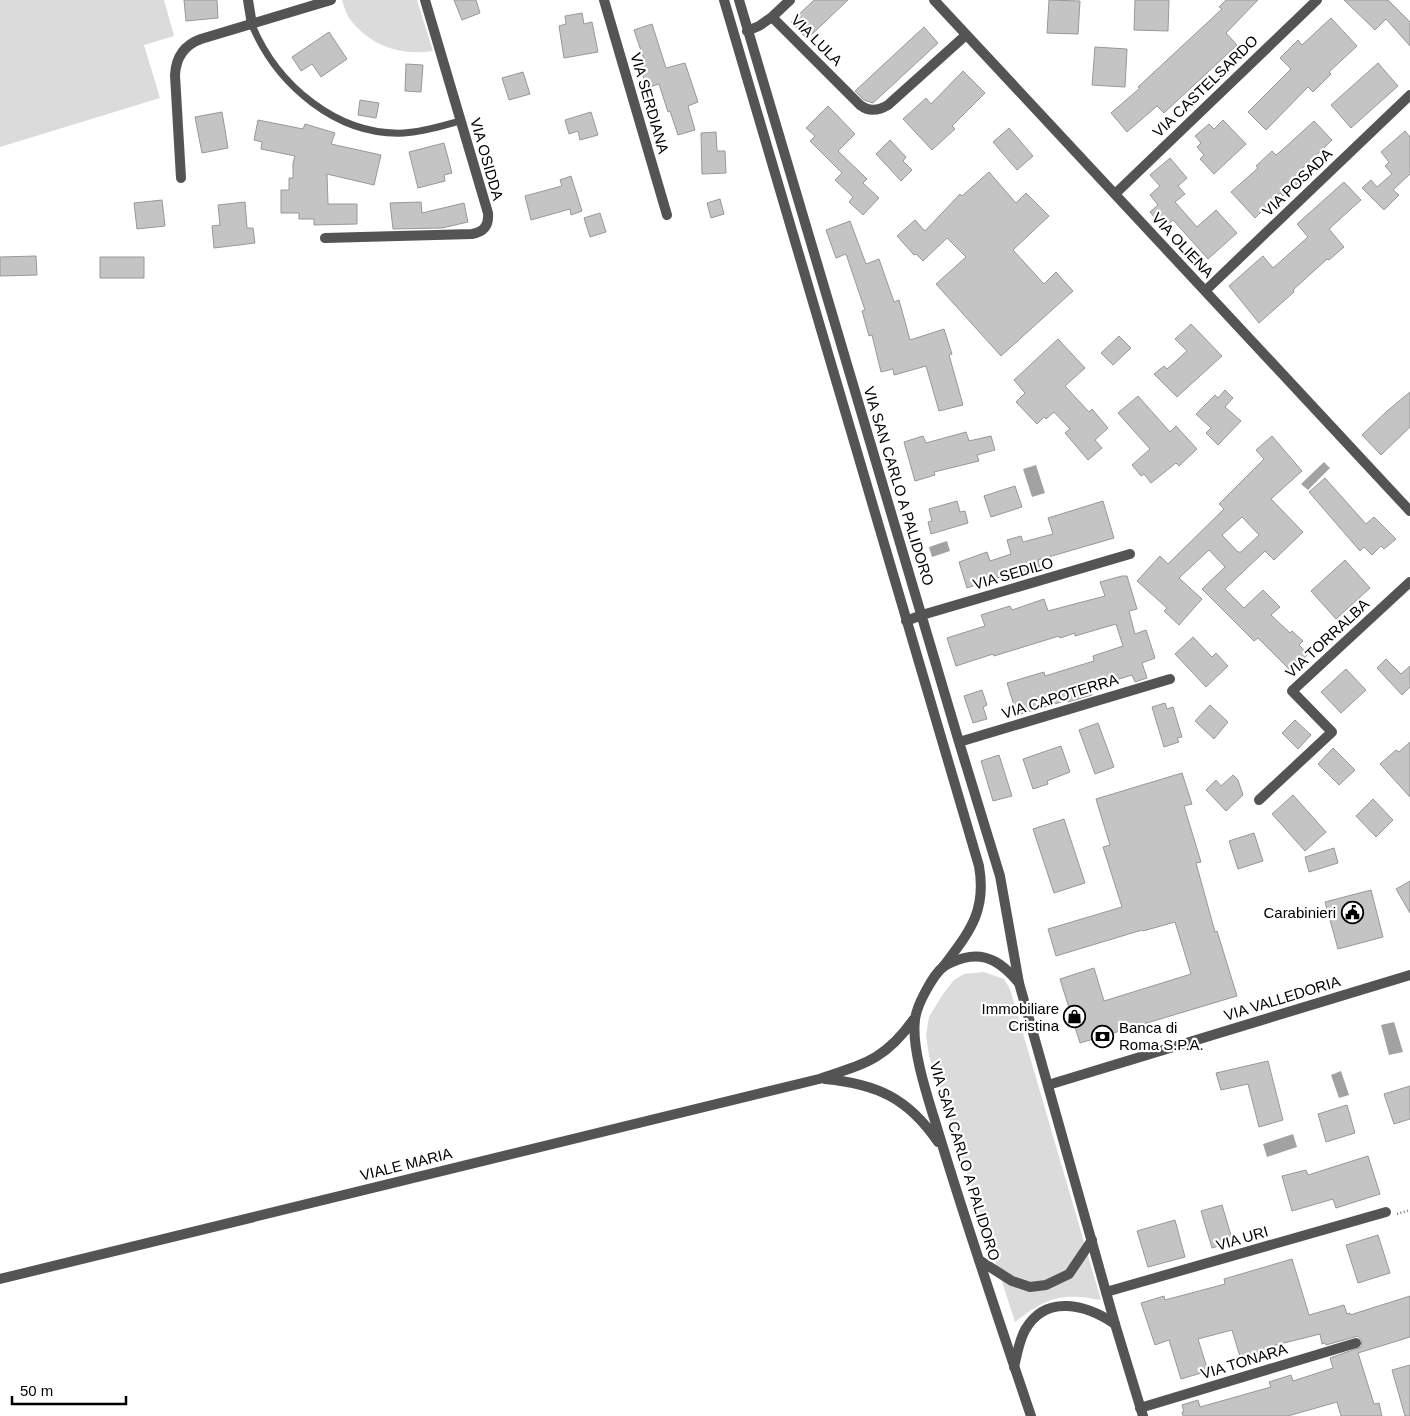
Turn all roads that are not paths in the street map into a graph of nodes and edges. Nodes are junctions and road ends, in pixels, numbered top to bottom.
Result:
1 (248, 0) edge
2 (331, 0) edge
3 (425, 0) edge
4 (604, 0) edge
5 (724, 0) edge
6 (738, 0) edge
7 (790, 0) edge
8 (934, 0) edge
9 (1317, 0) edge
10 (772, 17) junction
11 (252, 24) junction
12 (747, 31) junction
13 (966, 34) junction
14 (1410, 95) edge
15 (460, 121) junction
16 (181, 178) dead end
17 (1115, 194) junction
18 (667, 215) dead end
19 (325, 238) dead end
20 (1205, 291) junction
21 (1410, 511) edge
22 (1130, 554) dead end
23 (1410, 582) edge
24 (922, 615) junction
25 (906, 621) junction
26 (1170, 679) dead end
27 (959, 742) junction
28 (1259, 800) dead end
29 (943, 967) junction
30 (1410, 975) edge
31 (1019, 983) junction
32 (914, 1020) junction
33 (819, 1079) junction
34 (1048, 1085) junction
35 (943, 1149) junction
36 (1386, 1212) dead end
37 (1092, 1240) junction
38 (979, 1260) junction
39 (0, 1279) edge
40 (1106, 1292) junction
41 (1115, 1324) junction
42 (1356, 1343) dead end
43 (1014, 1367) junction
44 (1142, 1412) edge
45 (1031, 1416) edge

1 - 11 street
2 - 11 street
3 - 15 street, VIA OSIDDA
4 - 18 street, VIA SERDIANA
5 - 25 street, VIA SAN CARLO A PALIDORO
6 - 12 street, VIA SAN CARLO A PALIDORO
7 - 10 street, VIA LULA
8 - 13 street, VIA OLIENA
9 - 17 street, VIA CASTELSARDO
10 - 12 street
10 - 13 street, VIA LULA
11 - 15 lane
11 - 16 street
12 - 24 street, VIA SAN CARLO A PALIDORO
13 - 17 street, VIA OLIENA
14 - 20 street, VIA POSADA
15 - 19 street, VIA OSIDDA
17 - 20 street, VIA OLIENA
20 - 21 street, VIA OLIENA
22 - 24 street, VIA SEDILO
23 - 28 street, VIA TORRALBA
24 - 25 street, VIA SEDILO
24 - 27 street, VIA SAN CARLO A PALIDORO
25 - 29 street, VIA SAN CARLO A PALIDORO
26 - 27 street, VIA CAPOTERRA
27 - 31 street, VIA SAN CARLO A PALIDORO
29 - 31 street
29 - 32 street, VIA SAN CARLO A PALIDORO
30 - 34 street, VIA VALLEDORIA
31 - 34 street, VIA SAN CARLO A PALIDORO
32 - 33 street, VIALE MARIA
32 - 35 street, VIA SAN CARLO A PALIDORO
33 - 35 street, VIALE MARIA
33 - 39 street, VIALE MARIA
34 - 37 street, VIA SAN CARLO A PALIDORO
35 - 38 street, VIA SAN CARLO A PALIDORO
36 - 40 street, VIA URI
37 - 38 street
37 - 40 street, VIA SAN CARLO A PALIDORO
38 - 43 street, VIA SAN CARLO A PALIDORO
40 - 41 street, VIA SAN CARLO A PALIDORO
41 - 43 street
41 - 44 street, VIA SAN CARLO A PALIDORO
42 - 44 street, VIA TONARA
43 - 45 street, VIA SAN CARLO A PALIDORO

